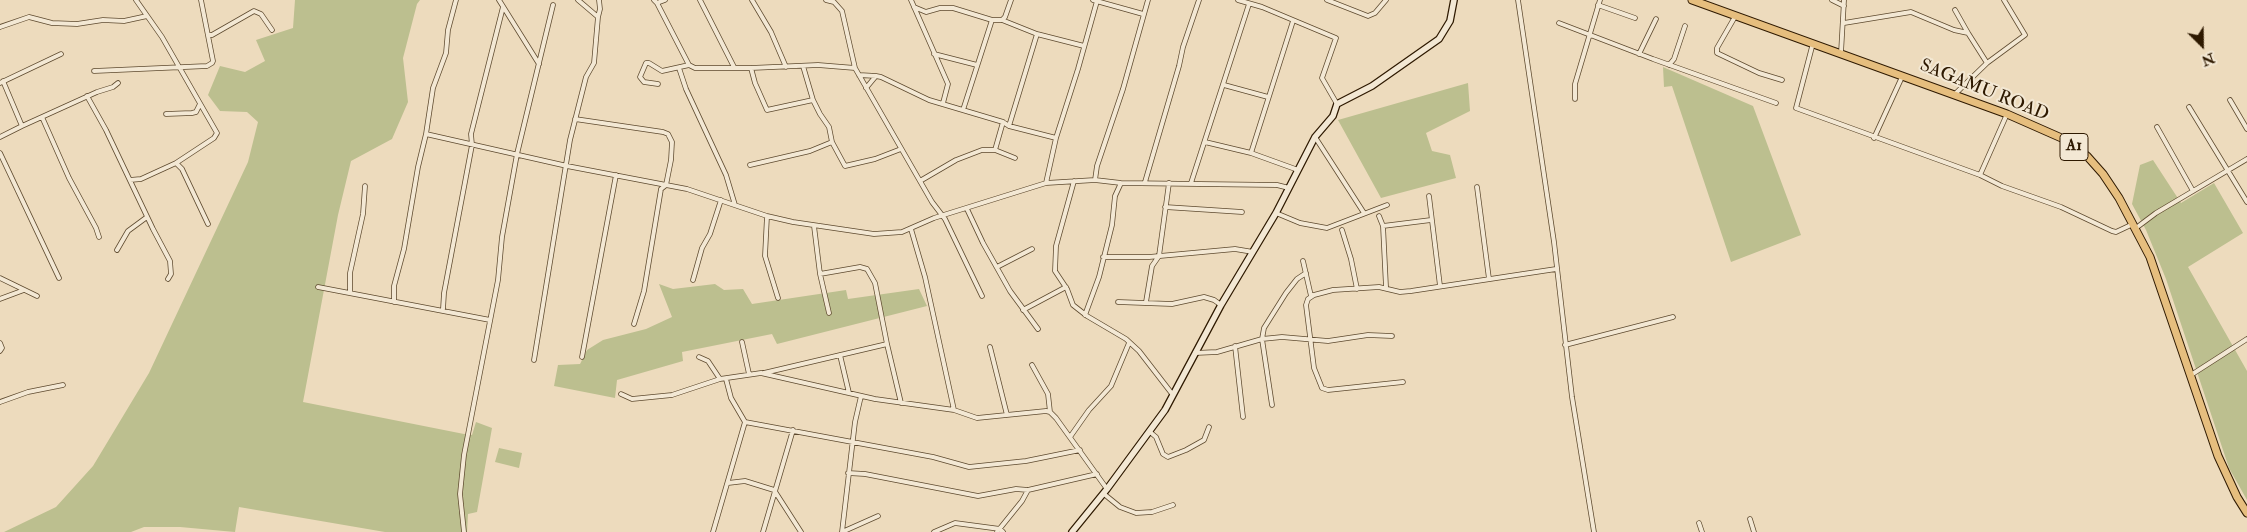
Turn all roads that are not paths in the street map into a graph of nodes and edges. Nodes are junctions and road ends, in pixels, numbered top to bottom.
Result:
1 (136, 0) edge
2 (202, 0) edge
3 (456, 0) edge
4 (499, 0) edge
5 (578, 0) edge
6 (599, 0) edge
7 (665, 0) edge
8 (700, 0) edge
9 (752, 0) edge
10 (826, 0) edge
11 (840, 0) edge
12 (911, 0) edge
13 (1011, 0) edge
14 (1148, 0) edge
15 (1199, 0) edge
16 (1238, 0) edge
17 (1328, 0) edge
18 (1386, 0) edge
19 (1454, 0) edge
20 (1518, 0) edge
21 (1693, 0) edge
22 (1832, 0) edge
23 (1844, 0) edge
24 (2004, 0) edge
25 (655, 1) edge
26 (1095, 1) edge
27 (1599, 2) edge
28 (1249, 4) junction
29 (553, 5) dead end
30 (1844, 6) junction
31 (503, 7) junction
32 (840, 7) junction
33 (914, 7) junction
34 (1956, 10) dead end
35 (926, 12) junction
36 (1143, 14) junction
37 (1736, 15) junction
38 (147, 16) junction
39 (598, 17) junction
40 (1635, 18) dead end
41 (1004, 19) junction
42 (1656, 19) dead end
43 (992, 20) junction
44 (1293, 21) junction
45 (922, 23) junction
46 (1559, 23) dead end
47 (1844, 23) junction
48 (1685, 26) dead end
49 (0, 27) edge
50 (272, 30) dead end
51 (1968, 33) junction
52 (207, 34) junction
53 (1037, 34) junction
54 (1591, 36) junction
55 (1813, 43) junction
56 (1084, 46) junction
57 (1841, 53) junction
58 (61, 54) dead end
59 (934, 54) junction
60 (1639, 54) junction
61 (942, 56) junction
62 (729, 57) junction
63 (938, 62) junction
64 (1987, 63) junction
65 (539, 64) junction
66 (689, 65) junction
67 (977, 65) junction
68 (1670, 65) junction
69 (803, 66) junction
70 (179, 67) junction
71 (726, 67) junction
72 (734, 67) junction
73 (786, 67) junction
74 (679, 68) junction
75 (751, 68) junction
76 (855, 68) junction
77 (94, 71) dead end
78 (859, 74) junction
79 (1903, 75) junction
80 (876, 76) junction
81 (1782, 80) dead end
82 (1, 82) edge
83 (118, 83) dead end
84 (658, 84) dead end
85 (1224, 85) junction
86 (866, 88) junction
87 (1955, 94) junction
88 (87, 96) junction
89 (1268, 98) junction
90 (1575, 99) dead end
91 (813, 100) junction
92 (2230, 100) dead end
93 (943, 103) junction
94 (1776, 103) dead end
95 (200, 104) junction
96 (1337, 104) junction
97 (2189, 107) dead end
98 (964, 110) junction
99 (166, 114) dead end
100 (2007, 114) junction
101 (42, 117) junction
102 (575, 118) junction
103 (1003, 122) junction
104 (22, 126) junction
105 (1009, 126) junction
106 (2157, 128) dead end
107 (2247, 129) edge
108 (426, 134) junction
109 (0, 137) edge
110 (1315, 137) junction
111 (1056, 138) junction
112 (1874, 138) junction
113 (832, 142) junction
114 (1205, 142) junction
115 (472, 144) junction
116 (901, 149) junction
117 (995, 150) junction
118 (1251, 152) junction
119 (0, 153) edge
120 (517, 154) junction
121 (1014, 158) dead end
122 (2247, 159) edge
123 (176, 163) junction
124 (750, 165) dead end
125 (567, 166) junction
126 (1298, 170) junction
127 (2227, 171) junction
128 (616, 175) junction
129 (1980, 175) junction
130 (130, 180) junction
131 (1095, 180) junction
132 (920, 181) junction
133 (1074, 181) junction
134 (1146, 182) junction
135 (1046, 183) junction
136 (1121, 183) junction
137 (1169, 183) junction
138 (1191, 183) junction
139 (666, 185) junction
140 (365, 186) dead end
141 (1477, 187) dead end
142 (1288, 188) junction
143 (2193, 191) junction
144 (1429, 196) dead end
145 (721, 200) junction
146 (2247, 202) edge
147 (735, 205) junction
148 (1387, 205) dead end
149 (1165, 207) junction
150 (967, 209) junction
151 (1242, 212) dead end
152 (1276, 213) junction
153 (1364, 213) junction
154 (767, 216) junction
155 (942, 216) junction
156 (1379, 216) dead end
157 (148, 217) junction
158 (1431, 220) junction
159 (208, 224) dead end
160 (814, 226) junction
161 (1383, 226) junction
162 (2135, 226) junction
163 (911, 229) junction
164 (1342, 230) dead end
165 (99, 237) dead end
166 (1032, 249) dead end
167 (117, 250) dead end
168 (1253, 252) junction
169 (1159, 256) junction
170 (1103, 257) junction
171 (1303, 262) dead end
172 (997, 267) junction
173 (1556, 270) junction
174 (820, 274) junction
175 (1306, 274) junction
176 (1, 278) edge
177 (59, 278) dead end
178 (168, 278) dead end
179 (1489, 279) junction
180 (693, 280) dead end
181 (1440, 286) junction
182 (318, 287) dead end
183 (1066, 287) junction
184 (1386, 287) junction
185 (1356, 289) junction
186 (24, 290) junction
187 (350, 292) junction
188 (37, 296) dead end
189 (982, 296) dead end
190 (1311, 296) junction
191 (778, 298) dead end
192 (0, 299) edge
193 (394, 302) junction
194 (1118, 302) dead end
195 (1146, 302) junction
196 (1221, 305) junction
197 (443, 309) junction
198 (1023, 310) junction
199 (829, 313) dead end
200 (1085, 315) junction
201 (1673, 318) dead end
202 (490, 320) junction
203 (634, 324) dead end
204 (1038, 329) dead end
205 (1392, 336) dead end
206 (1310, 338) junction
207 (2247, 338) edge
208 (1262, 339) junction
209 (742, 342) dead end
210 (0, 343) edge
211 (1129, 343) junction
212 (888, 344) junction
213 (1565, 345) junction
214 (1235, 346) junction
215 (990, 347) dead end
216 (0, 351) edge
217 (1195, 353) junction
218 (840, 355) junction
219 (582, 357) dead end
220 (699, 357) dead end
221 (534, 360) dead end
222 (1032, 365) dead end
223 (761, 373) junction
224 (749, 374) junction
225 (2191, 375) junction
226 (720, 379) junction
227 (726, 379) junction
228 (1403, 382) dead end
229 (63, 385) dead end
230 (849, 393) junction
231 (621, 394) dead end
232 (1173, 395) junction
233 (861, 396) junction
234 (0, 402) edge
235 (900, 403) junction
236 (1272, 405) dead end
237 (954, 410) junction
238 (1050, 412) junction
239 (1008, 415) junction
240 (1244, 417) dead end
241 (745, 422) junction
242 (1210, 427) dead end
243 (793, 430) junction
244 (1150, 432) junction
245 (1070, 437) junction
246 (852, 441) junction
247 (1080, 450) junction
248 (848, 473) junction
249 (1097, 474) junction
250 (728, 483) junction
251 (774, 490) junction
252 (1028, 490) junction
253 (1105, 491) junction
254 (1173, 505) dead end
255 (2247, 513) edge
256 (878, 516) dead end
257 (1750, 519) dead end
258 (1699, 523) dead end
259 (1000, 531) edge
260 (464, 532) edge
261 (713, 532) edge
262 (763, 532) edge
263 (801, 532) edge
264 (842, 532) edge
265 (934, 532) edge
266 (1072, 532) edge
267 (1594, 532) edge
268 (1702, 532) edge
269 (1754, 532) edge

1 - 38 street
2 - 52 street
3 - 108 street
4 - 31 street
5 - 39 street
6 - 39 street
7 - 25 street
8 - 62 street
9 - 73 street
10 - 32 street
11 - 32 street
12 - 33 street
13 - 41 street
14 - 36 street
15 - 134 street
16 - 28 street
17 - 18 street
19 - 96 street
20 - 173 street
21 - 37 highway, SAGAMU ROAD / A1
22 - 30 street
23 - 30 street
24 - 64 street
25 - 66 street
26 - 36 street
26 - 56 street
27 - 40 street
27 - 54 street
28 - 44 street
28 - 85 street
29 - 65 street
30 - 47 street
31 - 65 street
31 - 115 street
32 - 76 street
33 - 35 street
33 - 45 street
34 - 51 street
35 - 43 street
35 - 45 street
36 - 131 street
37 - 55 highway, SAGAMU ROAD / A1
37 - 81 street
38 - 49 street
38 - 70 street
39 - 102 street
41 - 43 street
41 - 53 street
42 - 60 street
43 - 67 street
44 - 89 street
44 - 96 street
45 - 59 street
46 - 54 street
47 - 51 street
47 - 57 street
48 - 68 street
50 - 52 street
51 - 64 street
52 - 70 street
53 - 56 street
53 - 105 street
54 - 60 street
54 - 90 street
55 - 57 highway, SAGAMU ROAD / A1
55 - 112 street
56 - 111 street
57 - 79 highway, SAGAMU ROAD / A1
58 - 82 street
59 - 61 street
59 - 63 street
60 - 68 street
61 - 63 street
61 - 67 street
62 - 71 street
62 - 72 street
63 - 93 street
64 - 87 street
65 - 120 street
66 - 71 street
66 - 74 street
67 - 98 street
68 - 94 street
69 - 73 street
69 - 76 street
69 - 91 street
70 - 77 street
70 - 95 street
71 - 72 street
72 - 75 street
73 - 75 street
74 - 84 street
74 - 147 street
75 - 91 street
76 - 78 street
78 - 80 street
78 - 86 street
79 - 87 highway, SAGAMU ROAD / A1
79 - 112 street
80 - 86 street
80 - 93 street
82 - 104 street
83 - 88 street
85 - 89 street
85 - 114 street
86 - 116 street
87 - 100 highway, SAGAMU ROAD / A1
88 - 101 street
88 - 130 street
89 - 118 street
91 - 113 street
92 - 107 street
93 - 98 street
95 - 99 street
95 - 123 street
96 - 110 street
97 - 127 street
98 - 103 street
100 - 129 street
100 - 162 highway, SAGAMU ROAD / A1
101 - 104 street
101 - 165 street
102 - 125 street
102 - 139 street
103 - 105 street
103 - 117 street
104 - 109 street
105 - 111 street
106 - 143 street
108 - 115 street
108 - 193 street
110 - 126 street
110 - 153 street
111 - 135 street
112 - 129 street
113 - 116 street
113 - 124 street
114 - 118 street
114 - 138 street
115 - 120 street
115 - 197 street
116 - 132 street
117 - 121 street
117 - 132 street
118 - 126 street
119 - 177 street
120 - 125 street
120 - 202 street
122 - 127 street
123 - 130 street
123 - 159 street
125 - 128 street
125 - 221 street
126 - 142 street
127 - 143 street
127 - 146 street
128 - 139 street
128 - 219 street
129 - 162 street
130 - 157 street
131 - 133 street
131 - 136 street
132 - 155 street
133 - 135 street
133 - 183 street
134 - 136 street
134 - 137 street
135 - 150 street
136 - 170 street
137 - 138 street
137 - 149 street
138 - 142 street
139 - 145 street
139 - 203 street
140 - 187 street
141 - 179 street
142 - 152 street
143 - 162 street
144 - 158 street
145 - 147 street
145 - 180 street
147 - 154 street
148 - 153 street
149 - 151 street
149 - 169 street
150 - 155 street
150 - 172 street
152 - 153 street
152 - 168 street
154 - 160 street
154 - 191 street
155 - 163 street
155 - 189 street
156 - 161 street
157 - 167 street
157 - 178 street
158 - 161 street
158 - 181 street
160 - 163 street
160 - 174 street
161 - 184 street
162 - 225 highway, SAGAMU ROAD / A1
163 - 237 street
164 - 185 street
166 - 172 street
168 - 169 street
168 - 196 street
169 - 170 street
169 - 195 street
170 - 200 street
171 - 175 street
172 - 198 street
173 - 179 street
173 - 213 street
174 - 199 street
174 - 212 street
175 - 190 street
175 - 208 street
176 - 186 street
179 - 181 street
181 - 184 street
182 - 187 street
183 - 198 street
183 - 200 street
184 - 185 street
185 - 190 street
186 - 188 street
186 - 192 street
187 - 193 street
190 - 206 street
193 - 197 street
194 - 195 street
195 - 196 street
196 - 217 street
197 - 202 street
198 - 204 street
200 - 211 street
201 - 213 street
202 - 260 street
205 - 206 street
206 - 208 street
206 - 228 street
207 - 225 street
208 - 214 street
208 - 236 street
209 - 224 street
210 - 216 street
211 - 232 street
211 - 245 street
212 - 218 street
212 - 235 street
213 - 267 street
214 - 217 street
214 - 240 street
215 - 239 street
217 - 232 street
218 - 223 street
218 - 230 street
220 - 226 street
222 - 238 street
223 - 224 street
223 - 230 street
224 - 227 street
225 - 255 highway, SAGAMU ROAD / A1
226 - 227 street
226 - 231 street
227 - 241 street
229 - 234 street
230 - 233 street
232 - 244 street
233 - 235 street
233 - 246 street
235 - 237 street
237 - 239 street
238 - 239 street
238 - 245 street
241 - 243 street
241 - 250 street
242 - 244 street
243 - 246 street
243 - 251 street
244 - 253 street
245 - 247 street
246 - 247 street
246 - 248 street
247 - 249 street
248 - 252 street
248 - 264 street
249 - 252 street
249 - 253 street
250 - 251 street
250 - 261 street
251 - 262 street
251 - 263 street
252 - 259 street
253 - 254 street
253 - 266 street
256 - 264 street
257 - 269 street
258 - 268 street
259 - 265 street

